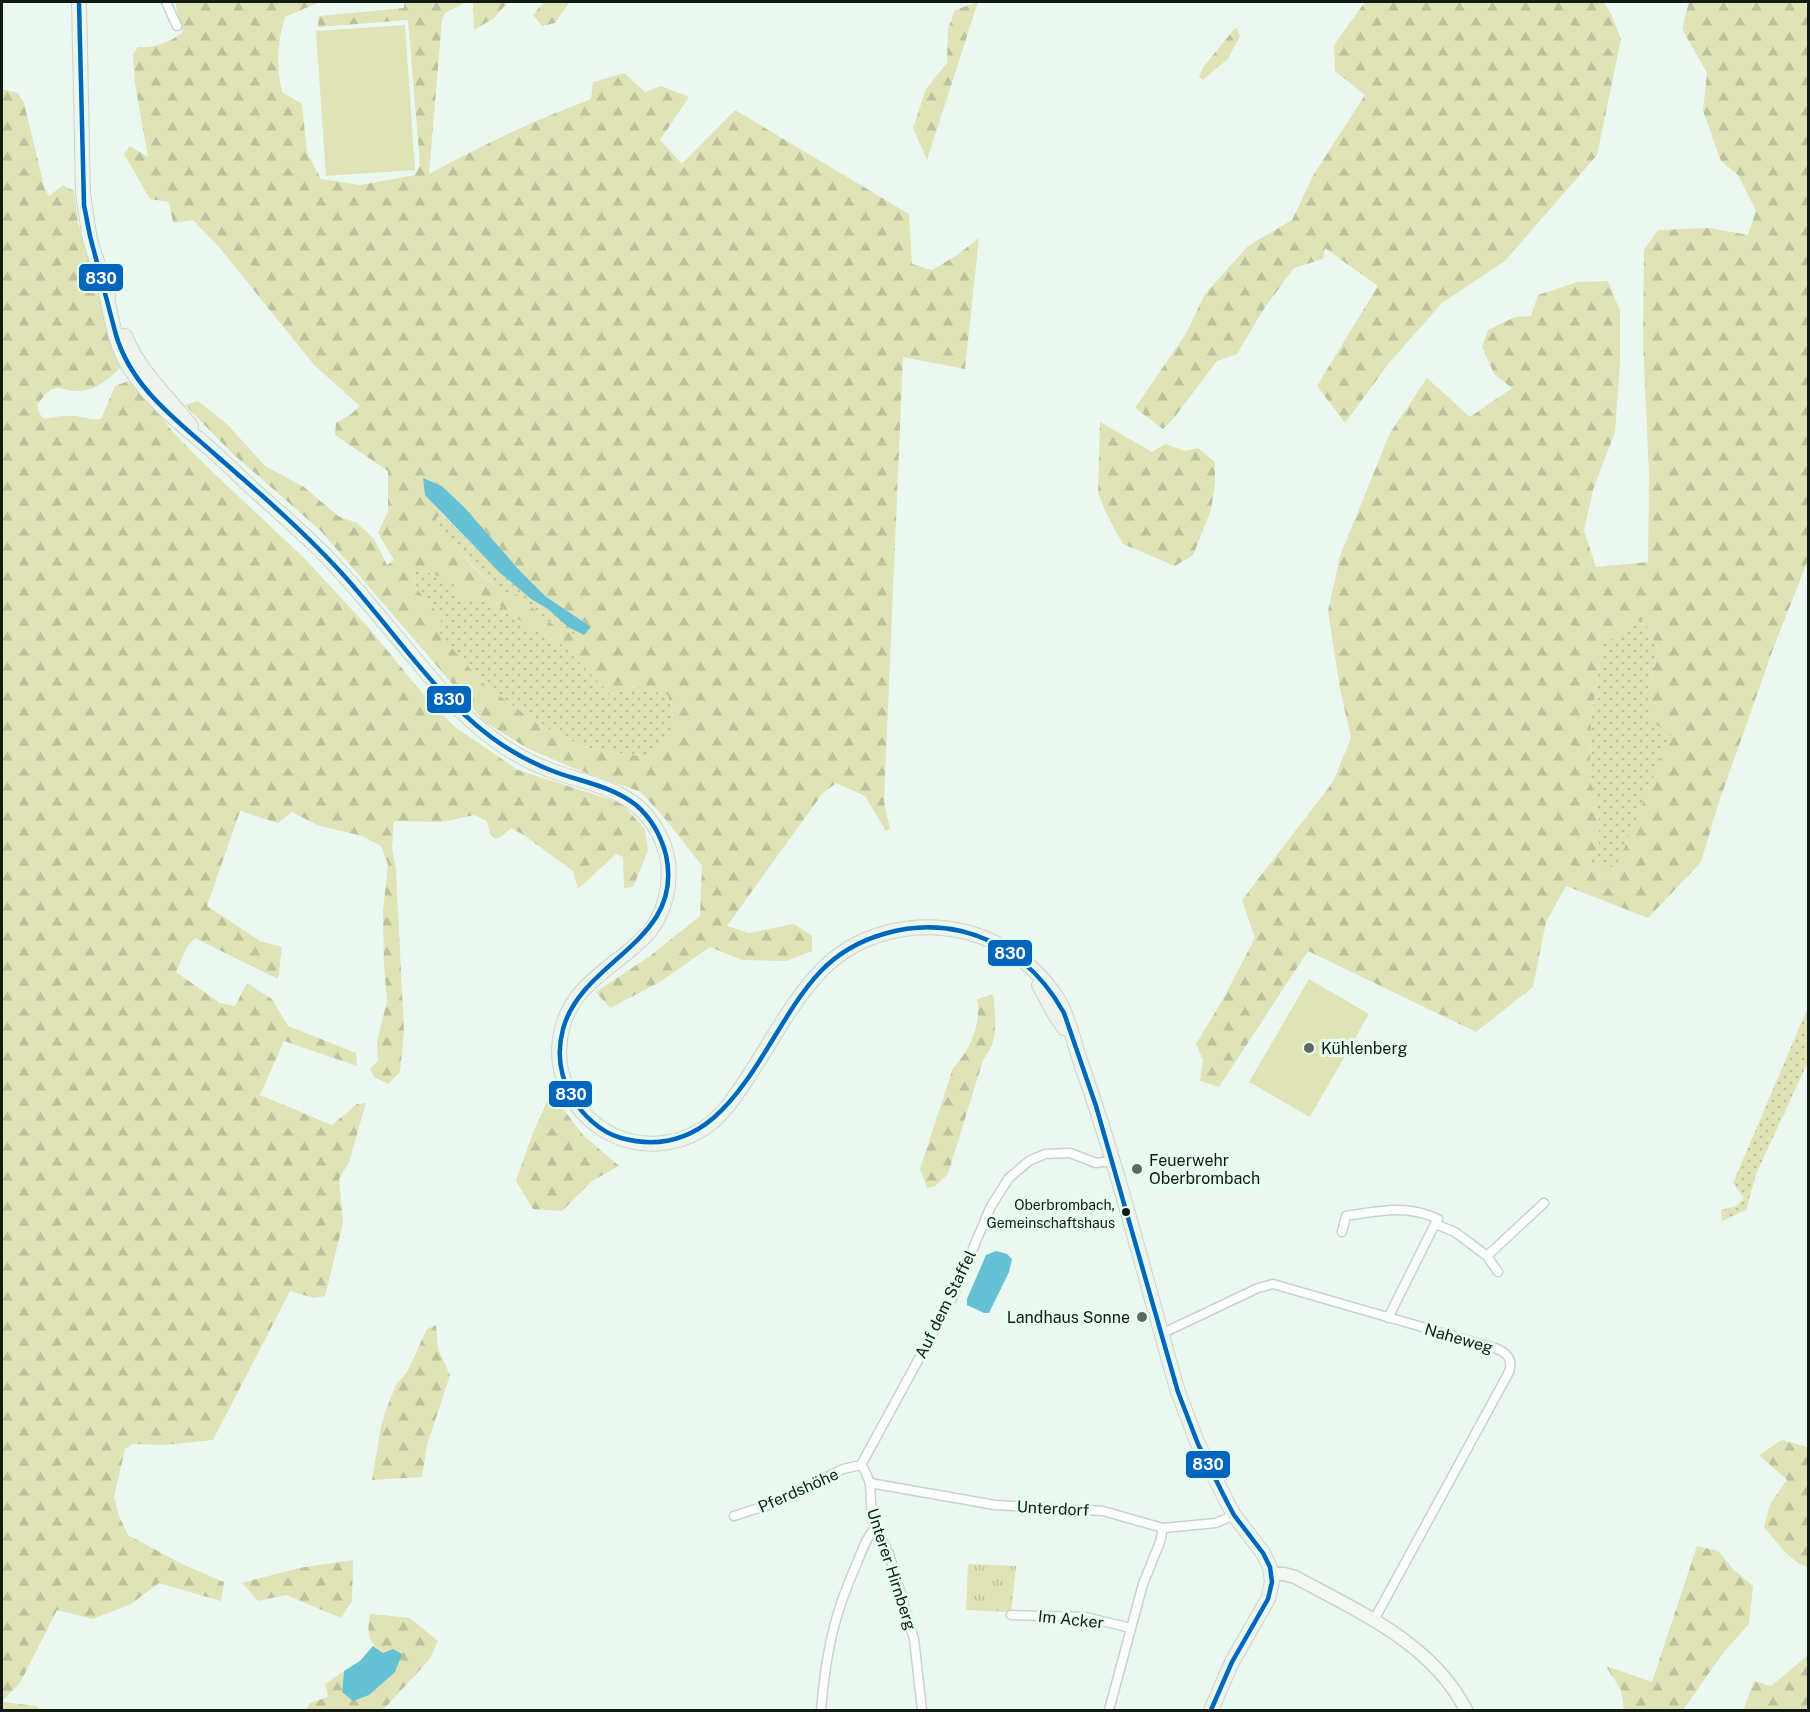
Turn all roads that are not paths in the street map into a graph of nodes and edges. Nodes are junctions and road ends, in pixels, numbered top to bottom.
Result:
1 (79, 2) edge
2 (166, 2) edge
3 (177, 26) dead end
4 (1112, 1161) junction
5 (1544, 1203) dead end
6 (1435, 1224) junction
7 (1342, 1232) dead end
8 (1487, 1256) junction
9 (1498, 1272) dead end
10 (1388, 1318) junction
11 (1161, 1334) junction
12 (861, 1465) junction
13 (870, 1483) junction
14 (1234, 1515) junction
15 (734, 1516) dead end
16 (876, 1527) junction
17 (1164, 1528) junction
18 (1271, 1574) junction
19 (1011, 1615) dead end
20 (1374, 1620) junction
21 (1131, 1628) junction
22 (821, 1710) edge
23 (922, 1710) edge
24 (1109, 1710) edge
25 (1211, 1710) edge
26 (1466, 1710) edge

1 - 4 main road
2 - 3 street
4 - 11 main road
4 - 12 street, Auf dem Staffel
5 - 8 street
6 - 7 street
6 - 8 street
6 - 10 street
8 - 9 street
10 - 11 street, Naheweg
10 - 20 street, Naheweg
11 - 14 main road
12 - 13 street, Unterer Hirnberg
12 - 15 street, Pferdshöhe
13 - 16 street, Unterer Hirnberg
13 - 17 street, Unterdorf
14 - 17 street, Unterdorf
14 - 18 main road
16 - 22 street
16 - 23 street, Unterer Hirnberg
17 - 21 street
18 - 20 street
18 - 25 main road
19 - 21 street, Im Acker
20 - 26 street
21 - 24 street

